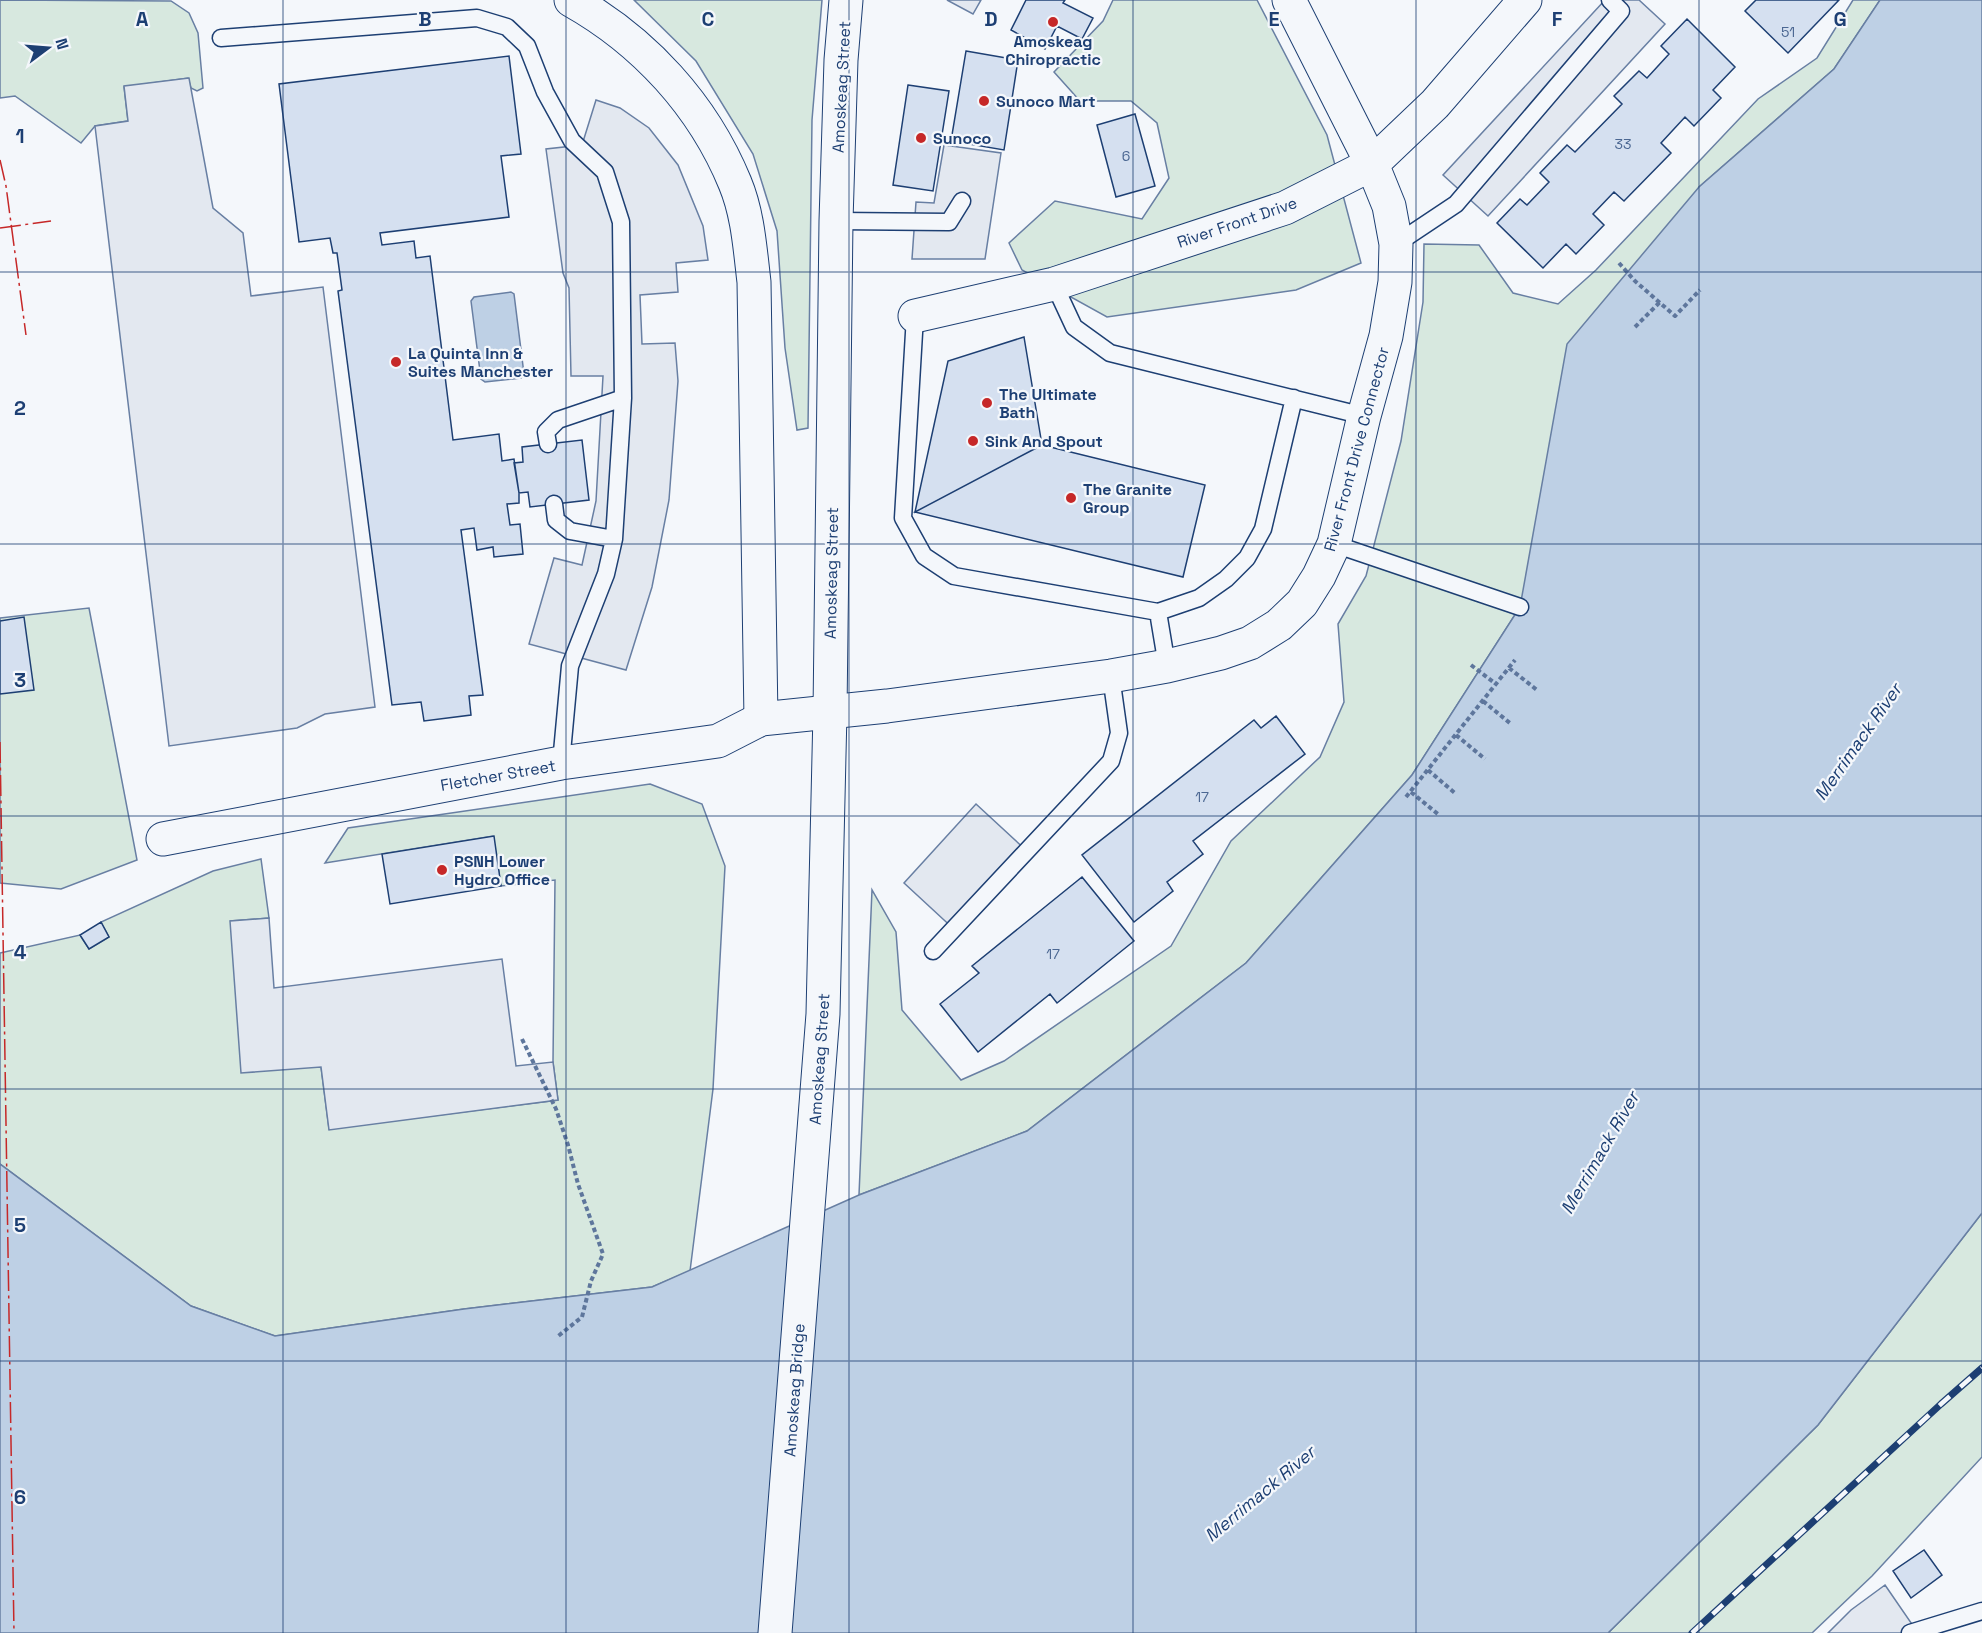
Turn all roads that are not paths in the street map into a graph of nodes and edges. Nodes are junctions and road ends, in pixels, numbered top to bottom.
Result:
1 (571, 0) edge
2 (846, 0) edge
3 (1289, 0) edge
4 (1525, 0) edge
5 (1610, 0) edge
6 (221, 38) dead end
7 (1372, 164) junction
8 (962, 201) dead end
9 (836, 221) junction
10 (1395, 244) junction
11 (1054, 284) junction
12 (915, 316) joint
13 (623, 398) junction
14 (1294, 398) junction
15 (1364, 416) junction
16 (548, 444) dead end
17 (555, 504) dead end
18 (614, 539) junction
19 (1334, 544) junction
20 (1520, 607) dead end
21 (1158, 612) junction
22 (1167, 666) junction
23 (1111, 676) junction
24 (830, 712) junction
25 (760, 719) junction
26 (561, 764) junction
27 (164, 838) dead end
28 (933, 951) dead end
29 (813, 1146) joint
30 (1982, 1611) edge
31 (775, 1633) edge
32 (1910, 1633) edge

1 - 25 street
2 - 9 street, Amoskeag Street
3 - 7 street, River Front Drive Connector
4 - 7 street, River Front Drive
5 - 10 lane
6 - 13 lane
7 - 10 street, River Front Drive Connector
7 - 11 street, River Front Drive
8 - 9 lane
9 - 24 street, Amoskeag Street
10 - 15 street, River Front Drive Connector
11 - 12 street, River Front Drive
11 - 14 lane
12 - 21 lane
13 - 16 lane
13 - 18 lane
14 - 15 lane
14 - 21 lane
15 - 19 street, River Front Drive Connector
17 - 18 lane
18 - 26 lane
19 - 20 lane
19 - 22 street, River Front Drive Connector
21 - 22 lane
22 - 23 street, River Front Drive Connector
23 - 24 street, River Front Drive Connector
23 - 28 lane
24 - 25 street, Fletcher Street
24 - 29 street, Amoskeag Street
25 - 26 street, Fletcher Street
26 - 27 street, Fletcher Street
29 - 31 street, Amoskeag Bridge
30 - 32 lane

